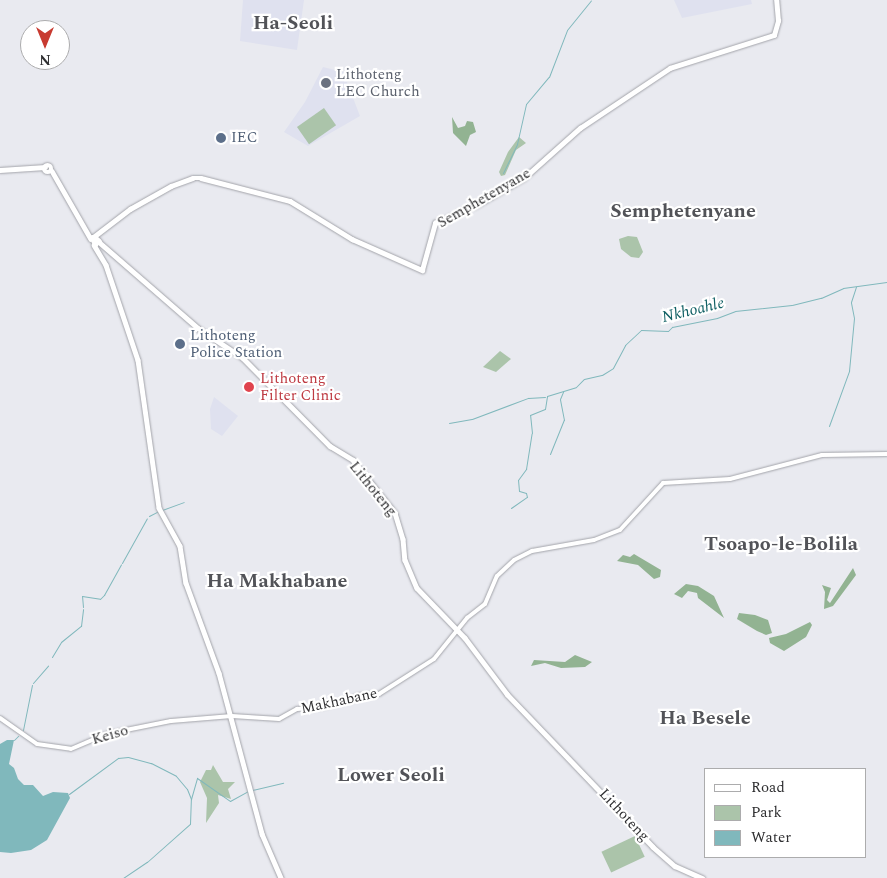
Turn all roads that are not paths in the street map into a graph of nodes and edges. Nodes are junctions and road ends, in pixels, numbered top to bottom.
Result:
1 (776, 0) edge
2 (0, 170) edge
3 (96, 240) junction
4 (887, 454) edge
5 (456, 629) junction
6 (229, 717) junction
7 (0, 718) edge
8 (280, 878) edge
9 (702, 878) edge

1 - 3 main road, Semphetenyane
2 - 3 main road
3 - 5 main road, Lithoteng
3 - 6 main road
4 - 5 street, Makhabane
5 - 6 street, Makhabane
5 - 9 main road, Lithoteng
6 - 7 street, Keiso
6 - 8 main road

